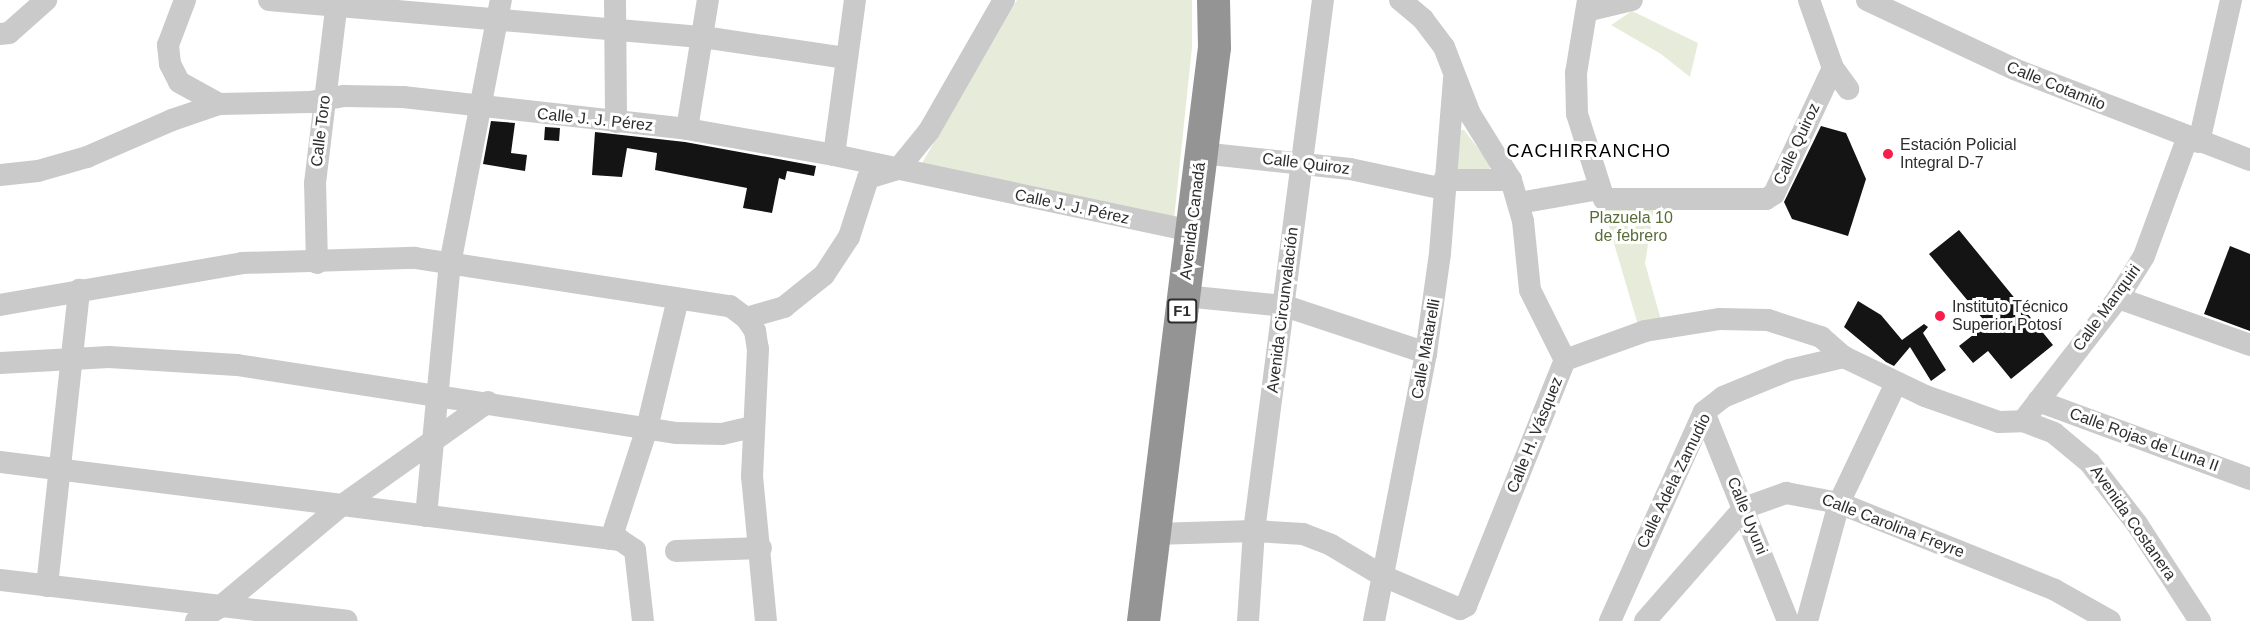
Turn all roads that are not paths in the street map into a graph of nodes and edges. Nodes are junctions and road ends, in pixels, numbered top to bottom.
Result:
1 (46, 0) edge
2 (184, 0) edge
3 (269, 0) edge
4 (615, 0) edge
5 (708, 0) edge
6 (855, 0) edge
7 (1004, 0) edge
8 (1214, 0) edge
9 (1323, 0) edge
10 (1400, 0) edge
11 (1427, 0) edge
12 (1632, 0) edge
13 (1809, 0) edge
14 (1867, 0) edge
15 (2231, 0) edge
16 (336, 3) edge
17 (1589, 5) edge
18 (499, 9) edge
19 (615, 29) junction
20 (1433, 33) junction
21 (0, 34) edge
22 (703, 37) junction
23 (846, 58) junction
24 (1833, 68) junction
25 (1454, 74) junction
26 (1848, 88) dead end
27 (325, 99) junction
28 (219, 104) junction
29 (477, 107) junction
30 (616, 122) junction
31 (687, 129) junction
32 (2193, 141) junction
33 (1202, 153) junction
34 (834, 155) junction
35 (2250, 160) edge
36 (1299, 161) junction
37 (898, 169) junction
38 (0, 175) edge
39 (1511, 180) junction
40 (1444, 184) junction
41 (1601, 194) junction
42 (1519, 203) junction
43 (1193, 231) junction
44 (317, 262) junction
45 (450, 264) junction
46 (79, 290) junction
47 (1184, 296) junction
48 (2118, 298) junction
49 (678, 299) junction
50 (0, 305) edge
51 (1285, 306) junction
52 (747, 318) junction
53 (2250, 345) edge
54 (1426, 353) junction
55 (1844, 357) junction
56 (74, 359) junction
57 (1565, 360) junction
58 (0, 363) edge
59 (1896, 383) junction
60 (438, 394) junction
61 (2038, 401) junction
62 (488, 402) junction
63 (1704, 412) junction
64 (2017, 422) junction
65 (752, 427) junction
66 (646, 428) junction
67 (433, 441) junction
68 (0, 462) edge
69 (59, 469) junction
70 (2250, 479) edge
71 (1839, 503) junction
72 (341, 506) junction
73 (1744, 508) junction
74 (426, 516) junction
75 (1254, 531) junction
76 (1154, 534) junction
77 (611, 539) junction
78 (761, 548) junction
79 (676, 550) dead end
80 (1383, 576) junction
81 (0, 580) edge
82 (47, 586) junction
83 (220, 607) junction
84 (196, 621) edge
85 (347, 621) edge
86 (643, 621) edge
87 (766, 621) edge
88 (1143, 621) edge
89 (1248, 621) edge
90 (1374, 621) edge
91 (1610, 621) edge
92 (1645, 621) edge
93 (1788, 621) edge
94 (1807, 621) edge
95 (2110, 621) edge
96 (2200, 621) edge

1 - 21 street
2 - 28 street
3 - 16 street
4 - 19 street
5 - 22 street
6 - 23 street
7 - 37 street
8 - 33 highway, Avenida Canadá / F1
9 - 36 street, Avenida Circunvalación
10 - 20 street, Calle H. Vásquez
11 - 20 street
12 - 17 street
13 - 24 street
14 - 32 street, Calle Cotamito
15 - 32 street, Calle Manquiri
16 - 18 street
16 - 27 street, Calle Toro
17 - 41 street
18 - 19 street
18 - 29 street
19 - 22 street
19 - 30 street
20 - 25 street, Calle H. Vásquez
22 - 23 street
22 - 31 street
23 - 34 street
24 - 26 street
24 - 41 street, Calle Quiroz
25 - 39 street, Calle H. Vásquez
25 - 40 street, Calle Matarelli
27 - 28 street, Calle J. J. Pérez
27 - 29 street, Calle J. J. Pérez
27 - 44 street, Calle Toro
28 - 38 street, Calle J. J. Pérez
29 - 30 street, Calle J. J. Pérez
29 - 45 street
30 - 31 street, Calle J. J. Pérez
31 - 34 street, Calle J. J. Pérez
32 - 35 street, Calle Cotamito
32 - 48 street, Calle Manquiri
33 - 36 street, Calle Quiroz
33 - 43 highway, Avenida Canadá / F1
34 - 37 street, Calle J. J. Pérez
36 - 40 street, Calle Quiroz
36 - 51 street, Avenida Circunvalación
37 - 43 street, Calle J. J. Pérez
37 - 52 street
39 - 40 street, Calle Quiroz
39 - 42 street, Calle H. Vásquez
40 - 54 street, Calle Matarelli
41 - 42 street, Calle Quiroz
42 - 57 street, Calle H. Vásquez
43 - 47 highway, Avenida Canadá / F1
44 - 45 street
44 - 46 street
45 - 49 street
45 - 60 street
46 - 50 street
46 - 56 street
47 - 51 street
47 - 76 highway, Avenida Canadá / F1
48 - 53 street
48 - 61 street, Calle Manquiri
49 - 52 street
49 - 66 street
51 - 54 street
51 - 75 street, Avenida Circunvalación
52 - 65 street
54 - 80 street, Calle Matarelli
55 - 57 street, Avenida Costanera
55 - 59 street, Avenida Costanera
55 - 63 street, Calle Adela Zamudio
56 - 58 street
56 - 60 street
56 - 69 street
57 - 80 street, Calle H. Vásquez
59 - 64 street, Avenida Costanera
59 - 71 street
60 - 62 street
60 - 67 street
61 - 64 street, Calle Manquiri
61 - 70 street, Calle Rojas de Luna II
62 - 66 street
62 - 67 street
63 - 73 street, Calle Uyuni
63 - 91 street, Calle Adela Zamudio
64 - 96 street, Avenida Costanera
65 - 66 street
65 - 78 street
66 - 77 street
67 - 72 street
67 - 74 street
68 - 69 street
69 - 72 street
69 - 82 street
71 - 73 street, Calle Carolina Freyre
71 - 94 street
71 - 95 street, Calle Carolina Freyre
72 - 74 street
72 - 83 street
73 - 92 street, Calle Carolina Freyre
73 - 93 street, Calle Uyuni
74 - 77 street
75 - 76 street
75 - 80 street
75 - 89 street, Avenida Circunvalación
76 - 88 highway, Avenida Canadá / F1
77 - 86 street
78 - 79 street
78 - 87 street
80 - 90 street, Calle Matarelli
81 - 82 street
82 - 83 street
83 - 84 street
83 - 85 street

